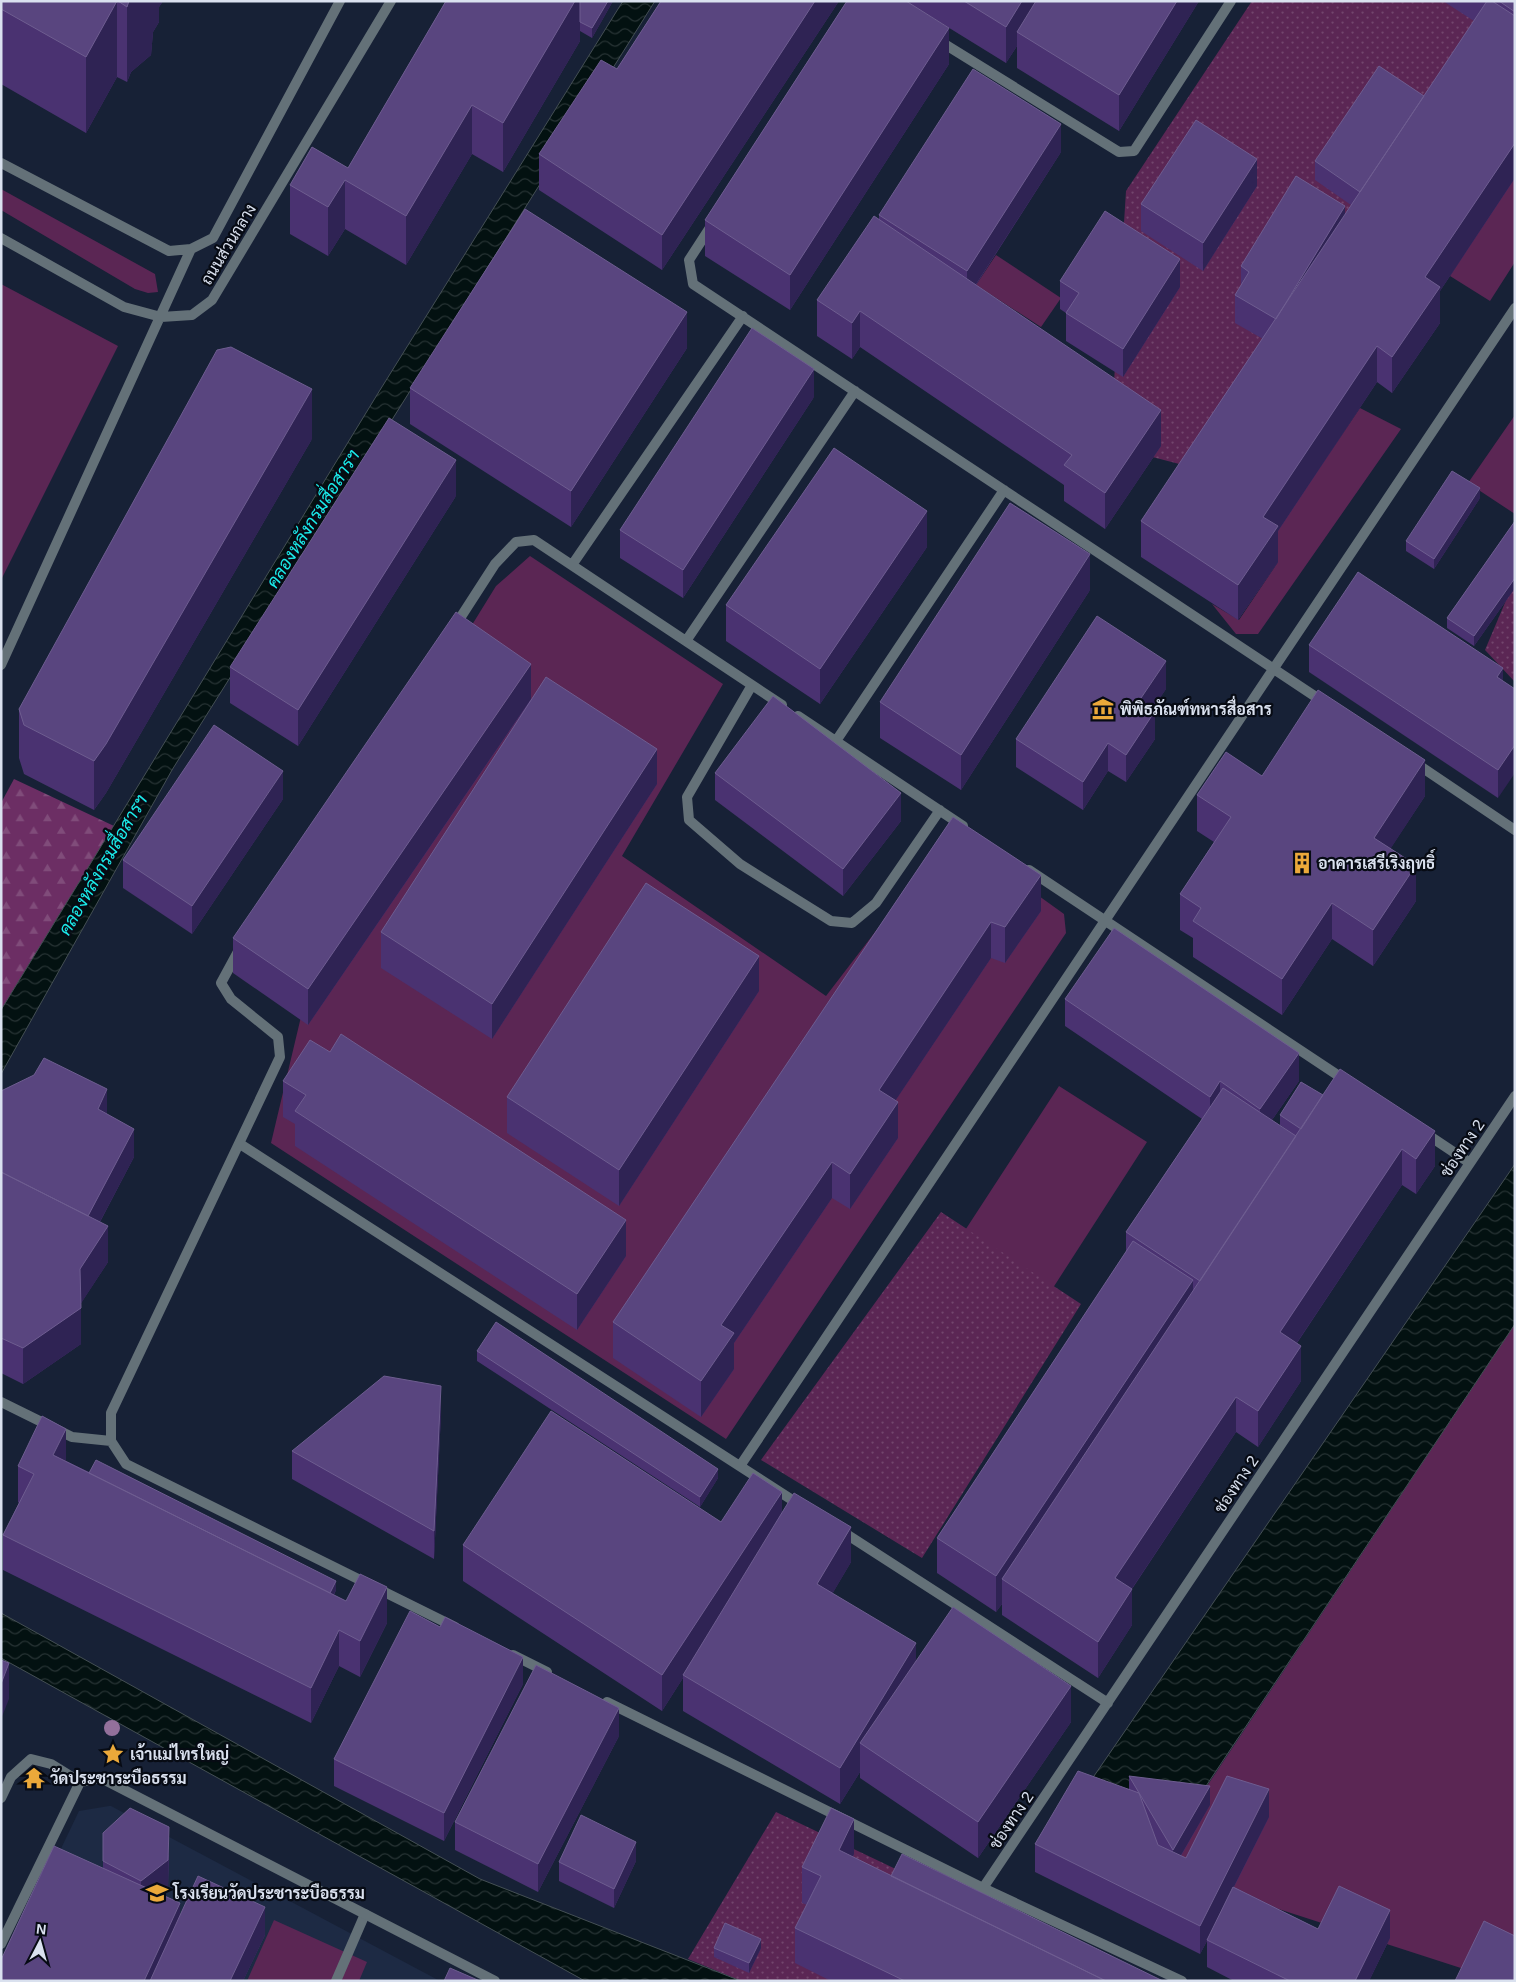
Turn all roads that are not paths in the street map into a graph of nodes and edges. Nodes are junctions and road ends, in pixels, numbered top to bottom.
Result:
1 (340, 1) edge
2 (390, 1) edge
3 (1231, 1) edge
4 (932, 36) edge
5 (1, 163) edge
6 (721, 210) edge
7 (1, 238) edge
8 (192, 250) junction
9 (1515, 308) edge
10 (743, 316) junction
11 (161, 317) junction
12 (855, 391) junction
13 (1004, 490) junction
14 (572, 565) junction
15 (446, 639) edge
16 (686, 641) junction
17 (1, 665) edge
18 (1274, 669) junction
19 (752, 685) junction
20 (1332, 708) edge
21 (836, 741) junction
22 (1407, 758) edge
23 (940, 810) junction
24 (1515, 830) edge
25 (973, 832) edge
26 (1023, 865) edge
27 (1105, 921) junction
28 (248, 936) edge
29 (1359, 1090) edge
30 (1515, 1096) edge
31 (1414, 1127) edge
32 (240, 1144) junction
33 (1470, 1163) junction
34 (1, 1402) edge
35 (111, 1441) junction
36 (740, 1466) junction
37 (806, 1508) edge
38 (830, 1524) edge
39 (462, 1630) edge
40 (506, 1652) edge
41 (559, 1678) edge
42 (594, 1696) edge
43 (1108, 1702) junction
44 (80, 1782) junction
45 (1, 1798) edge
46 (983, 1888) junction
47 (365, 1914) junction
48 (1, 1944) edge
49 (336, 1981) edge
50 (495, 1981) edge
51 (1182, 1981) edge

1 - 8 street, ถนนส่วนกลาง
2 - 11 street, ถนนส่วนกลาง
3 - 4 street
5 - 8 street, ถนนส่วนกลาง
6 - 10 street
7 - 11 street, ถนนส่วนกลาง
8 - 11 street
9 - 18 street
10 - 12 street
10 - 14 street
11 - 17 street
12 - 13 street
12 - 16 street
13 - 18 street
13 - 21 street
14 - 15 street
14 - 16 street
16 - 19 street
18 - 20 street
18 - 27 street
19 - 21 street
19 - 23 street
21 - 23 street
22 - 24 street
23 - 25 street
26 - 27 street
27 - 29 street
27 - 36 street
28 - 32 street
30 - 33 street, ช่องทาง 2
31 - 33 street
32 - 35 street
32 - 36 street
33 - 43 street, ช่องทาง 2
34 - 35 street
35 - 39 street
36 - 37 street
38 - 43 street
40 - 41 street
42 - 46 street
43 - 46 street, ช่องทาง 2
44 - 45 street
44 - 47 street
44 - 48 street
46 - 51 street
47 - 49 street
47 - 50 street

